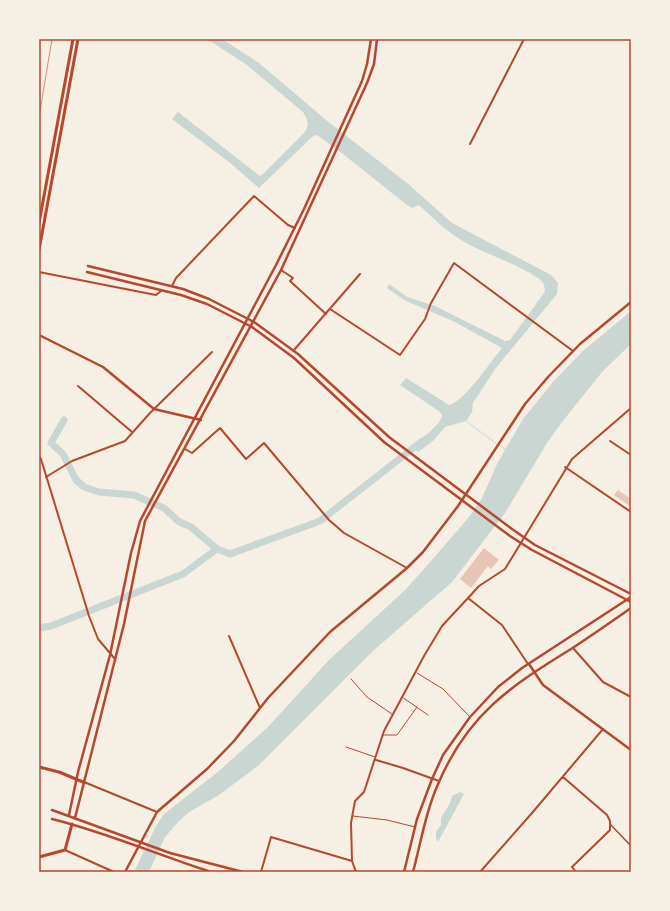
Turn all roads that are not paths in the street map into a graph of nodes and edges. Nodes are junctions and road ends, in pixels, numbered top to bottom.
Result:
1 (73, 39) edge
2 (78, 39) edge
3 (372, 39) edge
4 (378, 39) edge
5 (524, 39) edge
6 (470, 144) dead end
7 (39, 223) edge
8 (294, 228) junction
9 (39, 250) edge
10 (88, 266) dead end
11 (281, 270) junction
12 (39, 272) edge
13 (87, 272) dead end
14 (360, 274) dead end
15 (172, 286) junction
16 (162, 290) junction
17 (631, 302) edge
18 (330, 308) junction
19 (326, 314) junction
20 (248, 319) junction
21 (254, 322) junction
22 (252, 327) junction
23 (39, 335) edge
24 (294, 350) junction
25 (573, 351) junction
26 (212, 352) dead end
27 (78, 386) dead end
28 (631, 408) edge
29 (154, 409) junction
30 (194, 418) junction
31 (201, 420) junction
32 (132, 432) junction
33 (610, 441) dead end
34 (185, 449) junction
35 (631, 455) edge
36 (39, 456) edge
37 (565, 467) junction
38 (46, 478) junction
39 (631, 512) edge
40 (407, 568) junction
41 (631, 594) edge
42 (631, 597) edge
43 (468, 598) junction
44 (627, 600) junction
45 (631, 602) edge
46 (631, 608) edge
47 (229, 636) dead end
48 (573, 648) junction
49 (110, 655) junction
50 (116, 660) junction
51 (529, 664) junction
52 (415, 672) junction
53 (533, 672) junction
54 (351, 679) dead end
55 (402, 697) junction
56 (631, 697) edge
57 (417, 707) junction
58 (260, 708) junction
59 (392, 714) junction
60 (428, 715) dead end
61 (470, 717) junction
62 (602, 729) junction
63 (383, 735) junction
64 (346, 747) dead end
65 (631, 750) edge
66 (375, 759) junction
67 (39, 767) edge
68 (563, 777) junction
69 (432, 778) junction
70 (76, 779) junction
71 (439, 781) junction
72 (83, 782) junction
73 (52, 810) dead end
74 (157, 812) junction
75 (69, 815) junction
76 (352, 816) junction
77 (75, 818) junction
78 (52, 819) dead end
79 (72, 824) junction
80 (611, 825) junction
81 (415, 827) junction
82 (631, 846) edge
83 (65, 850) junction
84 (39, 857) edge
85 (352, 861) junction
86 (114, 872) edge
87 (125, 872) edge
88 (211, 872) edge
89 (243, 872) edge
90 (261, 872) edge
91 (356, 872) edge
92 (404, 872) edge
93 (413, 872) edge
94 (480, 872) edge
95 (576, 872) edge

1 - 7 main road
2 - 9 main road
3 - 8 main road
4 - 11 main road
5 - 6 street
8 - 15 street
8 - 20 main road
10 - 15 main road
11 - 19 street
11 - 21 main road
12 - 16 street
13 - 16 main road
14 - 18 street
15 - 20 main road
16 - 22 main road
17 - 25 main road
18 - 19 street
18 - 25 street
19 - 24 street
20 - 21 main road
20 - 30 main road
21 - 22 main road
21 - 24 main road
22 - 31 main road
22 - 44 main road
23 - 29 main road
24 - 41 main road
25 - 40 main road
26 - 29 street
27 - 32 street
28 - 37 street
29 - 30 main road
29 - 32 street
30 - 31 main road
30 - 49 main road
31 - 34 main road
32 - 38 street
33 - 35 street
34 - 40 street
34 - 50 main road
36 - 38 street
37 - 39 street
37 - 43 street
38 - 49 street
40 - 58 main road
42 - 44 main road
43 - 51 street
43 - 52 street
44 - 45 main road
44 - 51 main road
46 - 48 main road
47 - 58 street
48 - 53 main road
48 - 56 street
49 - 50 street
49 - 70 main road
50 - 72 main road
51 - 53 main road
51 - 61 main road
52 - 55 street
52 - 61 lane
53 - 62 main road
53 - 71 main road
54 - 59 lane
55 - 57 lane
55 - 59 street
57 - 60 lane
57 - 63 lane
58 - 74 main road
59 - 63 street
61 - 69 main road
62 - 65 main road
62 - 68 street
63 - 66 street
64 - 66 lane
66 - 69 street
66 - 76 street
67 - 70 main road
68 - 80 street
68 - 94 street
69 - 71 street
69 - 81 main road
70 - 72 main road
70 - 75 main road
71 - 93 main road
72 - 74 street
72 - 77 main road
73 - 75 main road
74 - 87 main road
75 - 77 main road
76 - 81 lane
76 - 85 street
77 - 89 main road
78 - 79 main road
79 - 83 main road
79 - 88 main road
80 - 82 street
80 - 95 street
81 - 92 main road
83 - 84 main road
83 - 86 street
85 - 90 street
85 - 91 street

